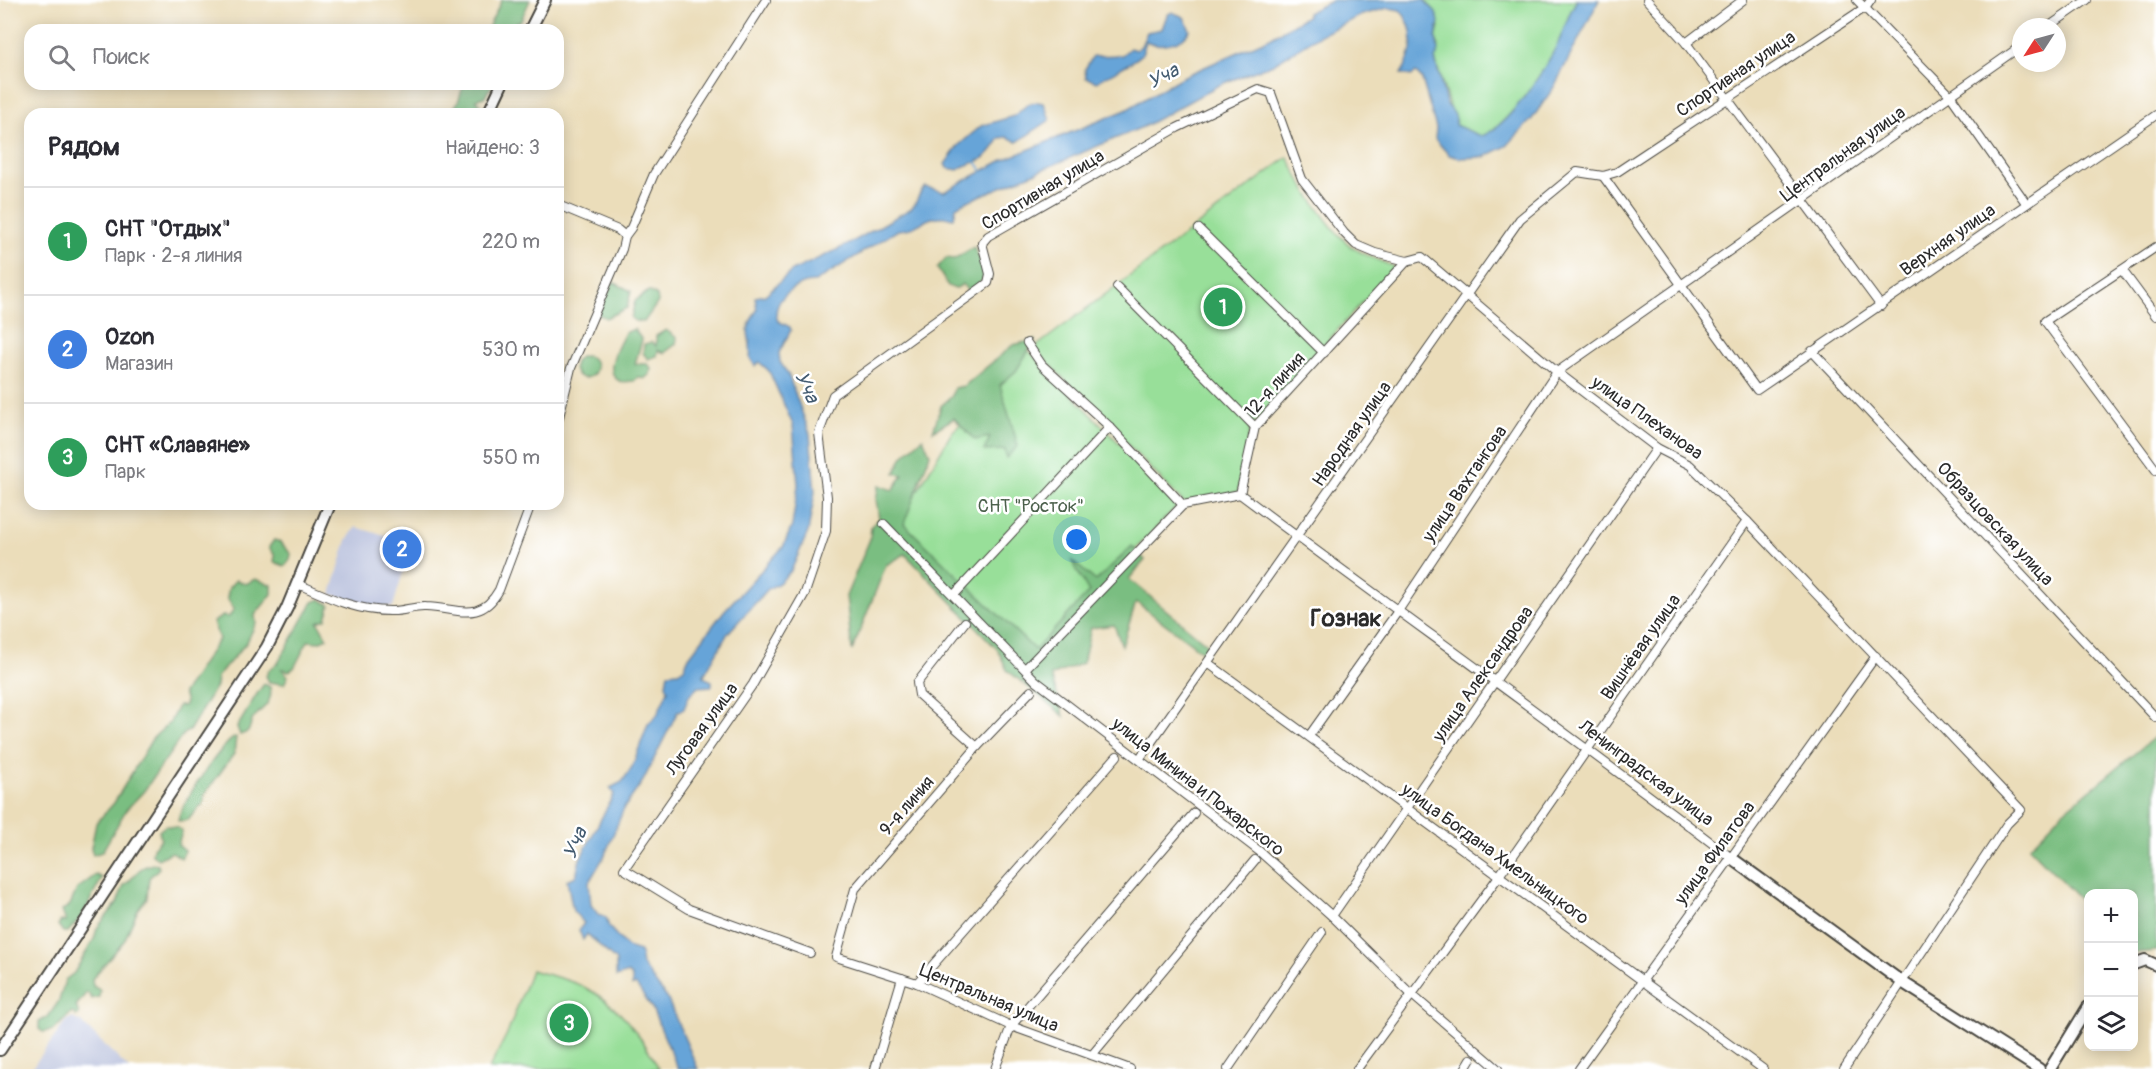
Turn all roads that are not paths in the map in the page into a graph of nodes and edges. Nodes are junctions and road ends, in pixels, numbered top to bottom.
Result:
1 (545, 0) edge
2 (766, 0) edge
3 (1647, 0) edge
4 (1743, 0) edge
5 (1857, 0) edge
6 (2087, 0) edge
7 (1869, 3) edge
8 (2061, 18) edge
9 (533, 24) edge
10 (1686, 43) junction
11 (2012, 52) edge
12 (499, 90) edge
13 (1271, 93) joint
14 (1950, 95) junction
15 (1727, 98) junction
16 (491, 108) edge
17 (2156, 115) edge
18 (1617, 172) joint
19 (1603, 176) junction
20 (1802, 202) junction
21 (2026, 203) junction
22 (564, 208) edge
23 (1199, 229) dead end
24 (625, 236) junction
25 (2156, 247) edge
26 (1407, 261) junction
27 (2122, 270) junction
28 (1680, 283) junction
29 (1117, 287) dead end
30 (1468, 296) junction
31 (1881, 306) junction
32 (2156, 316) edge
33 (1027, 343) dead end
34 (1812, 351) junction
35 (1324, 352) junction
36 (1557, 372) junction
37 (564, 397) edge
38 (827, 405) joint
39 (1110, 427) junction
40 (1255, 427) junction
41 (1657, 448) junction
42 (2156, 470) edge
43 (1240, 494) junction
44 (1183, 505) junction
45 (328, 510) edge
46 (529, 510) edge
47 (1747, 521) junction
48 (884, 524) dead end
49 (1297, 537) junction
50 (298, 584) junction
51 (954, 595) junction
52 (1398, 611) junction
53 (965, 622) dead end
54 (1876, 656) junction
55 (1209, 663) junction
56 (1026, 668) junction
57 (1495, 683) junction
58 (1031, 691) dead end
59 (2156, 718) edge
60 (1309, 736) junction
61 (977, 747) junction
62 (1587, 750) junction
63 (1117, 756) dead end
64 (1140, 758) junction
65 (1408, 809) junction
66 (1194, 813) dead end
67 (1730, 857) junction
68 (1255, 860) dead end
69 (1498, 876) junction
70 (1332, 916) junction
71 (1322, 932) dead end
72 (810, 953) dead end
73 (836, 957) joint
74 (2138, 962) edge
75 (2156, 965) edge
76 (902, 978) junction
77 (1642, 980) junction
78 (1902, 982) junction
79 (917, 983) junction
80 (1411, 994) junction
81 (2084, 1014) edge
82 (1011, 1026) junction
83 (2, 1048) edge
84 (1092, 1055) junction
85 (1471, 1059) dead end
86 (0, 1060) edge
87 (1116, 1067) edge
88 (875, 1069) edge
89 (995, 1069) edge
90 (1130, 1069) edge
91 (1228, 1069) edge
92 (1357, 1069) edge
93 (1465, 1069) edge
94 (1498, 1069) edge
95 (1579, 1069) edge
96 (1763, 1069) edge
97 (1844, 1069) edge
98 (2039, 1069) edge
99 (2050, 1069) edge

1 - 9 main road
2 - 24 street
3 - 10 street
4 - 10 street
5 - 7 street
6 - 8 street
7 - 14 street
7 - 15 street, Спортивная улица
10 - 15 street
11 - 14 street, Центральная улица
12 - 16 main road
13 - 26 street, улица Плеханова
13 - 38 street, Спортивная улица
14 - 20 street, Центральная улица
14 - 21 street
15 - 18 street, Спортивная улица
15 - 20 street
17 - 21 street, Верхняя улица
18 - 19 street, Народная улица
19 - 28 street
19 - 30 street, Народная улица
20 - 28 street, Центральная улица
20 - 31 street
21 - 31 street, Верхняя улица
22 - 24 street
23 - 35 street
24 - 37 street
25 - 27 street
26 - 30 street, улица Плеханова
26 - 35 street, 12-я линия
27 - 32 street
27 - 42 street
28 - 34 street, Верхняя улица
28 - 36 street, улица Вахтангова
29 - 40 street
30 - 36 street, улица Плеханова
30 - 49 street, Народная улица
31 - 34 street, Верхняя улица
33 - 39 street
34 - 59 street, Образцовская улица
35 - 40 street, 12-я линия
36 - 41 street, улица Плеханова
36 - 52 street, улица Вахтангова
38 - 72 street, Луговая улица
39 - 44 street
39 - 51 street
40 - 43 street, 12-я линия
41 - 47 street, улица Плеханова
41 - 57 street, улица Александрова
43 - 44 street
43 - 49 street, Ленинградская улица
44 - 56 street
45 - 50 main road
46 - 50 street
47 - 54 street, улица Плеханова
47 - 62 street, Вишнёвая улица
48 - 51 street, улица Минина и Пожарского
49 - 52 street, Ленинградская улица
49 - 55 street, Народная улица
50 - 83 main road
51 - 56 street, улица Минина и Пожарского
52 - 57 street, Ленинградская улица
52 - 60 street, улица Вахтангова
53 - 61 street
54 - 67 street, улица Филатова
54 - 78 street, улица Плеханова
55 - 60 street, улица Богдана Хмельницкого
55 - 64 street, Народная улица
56 - 64 street, улица Минина и Пожарского
57 - 62 street, Ленинградская улица
57 - 65 street, улица Александрова
58 - 61 street, 9-я линия
60 - 65 street, улица Богдана Хмельницкого
61 - 73 street, 9-я линия
62 - 67 street, Ленинградская улица
62 - 69 street, Вишнёвая улица
63 - 79 street
64 - 70 street, улица Минина и Пожарского
65 - 69 street, улица Богдана Хмельницкого
65 - 70 street, улица Александрова
66 - 82 street
67 - 77 street, улица Филатова
67 - 78 main road, Ленинградская улица
68 - 84 street
69 - 77 street, улица Богдана Хмельницкого
69 - 80 street, Вишнёвая улица
70 - 80 street, улица Минина и Пожарского
71 - 91 street
73 - 76 street, Центральная улица
74 - 75 main road
76 - 79 street, Центральная улица
76 - 88 street
77 - 95 street, улица Филатова
77 - 96 street, улица Богдана Хмельницкого
78 - 97 street
78 - 98 main road, Ленинградская улица
79 - 82 street, Центральная улица
80 - 92 street, Вишнёвая улица
80 - 94 street, улица Минина и Пожарского
81 - 99 main road
82 - 84 street, Центральная улица
82 - 89 street
83 - 86 main road
84 - 87 street, Центральная улица
85 - 93 street
87 - 90 street, Центральная улица

